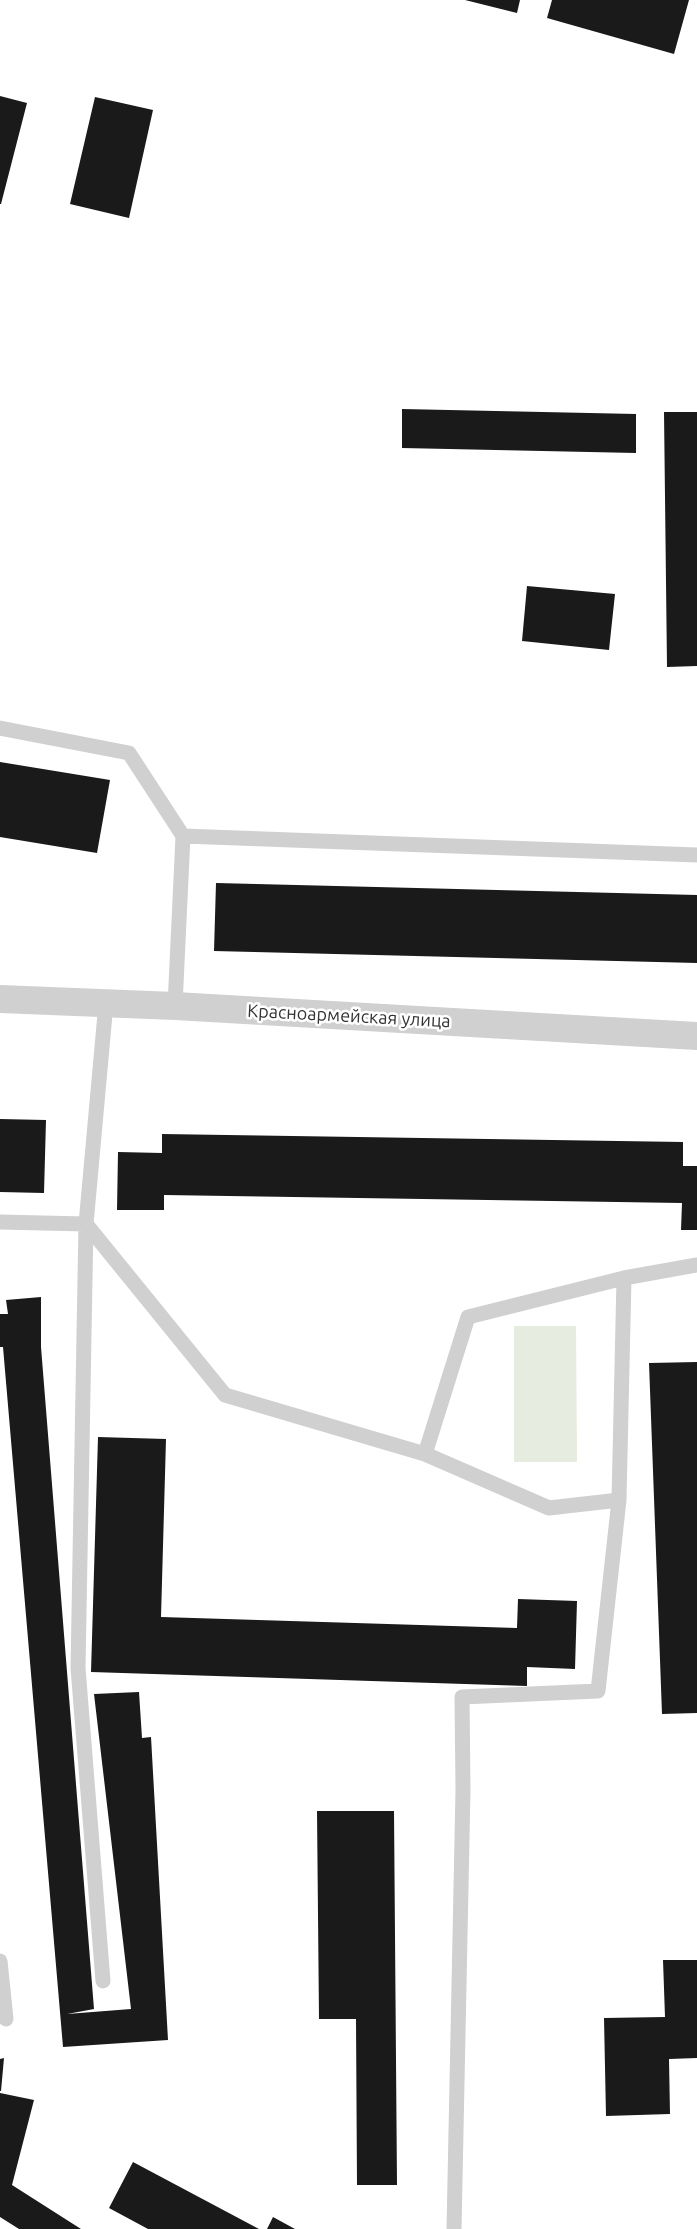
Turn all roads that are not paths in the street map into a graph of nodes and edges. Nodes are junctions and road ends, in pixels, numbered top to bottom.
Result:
1 (0, 728) edge
2 (183, 836) junction
3 (697, 854) edge
4 (0, 999) edge
5 (106, 1003) junction
6 (175, 1006) junction
7 (697, 1036) edge
8 (0, 1222) edge
9 (86, 1224) junction
10 (697, 1265) edge
11 (624, 1278) junction
12 (425, 1454) junction
13 (619, 1500) junction
14 (0, 1961) edge
15 (103, 1981) dead end
16 (6, 2019) dead end
17 (454, 2229) edge

1 - 2 lane
2 - 3 lane
2 - 6 lane
4 - 5 street, Красноармейская улица
5 - 6 street, Красноармейская улица
5 - 9 lane
6 - 7 street, Красноармейская улица
8 - 9 lane
9 - 12 lane
9 - 15 lane
10 - 11 lane
11 - 12 lane
11 - 13 lane
12 - 13 lane
13 - 17 lane
14 - 16 lane

